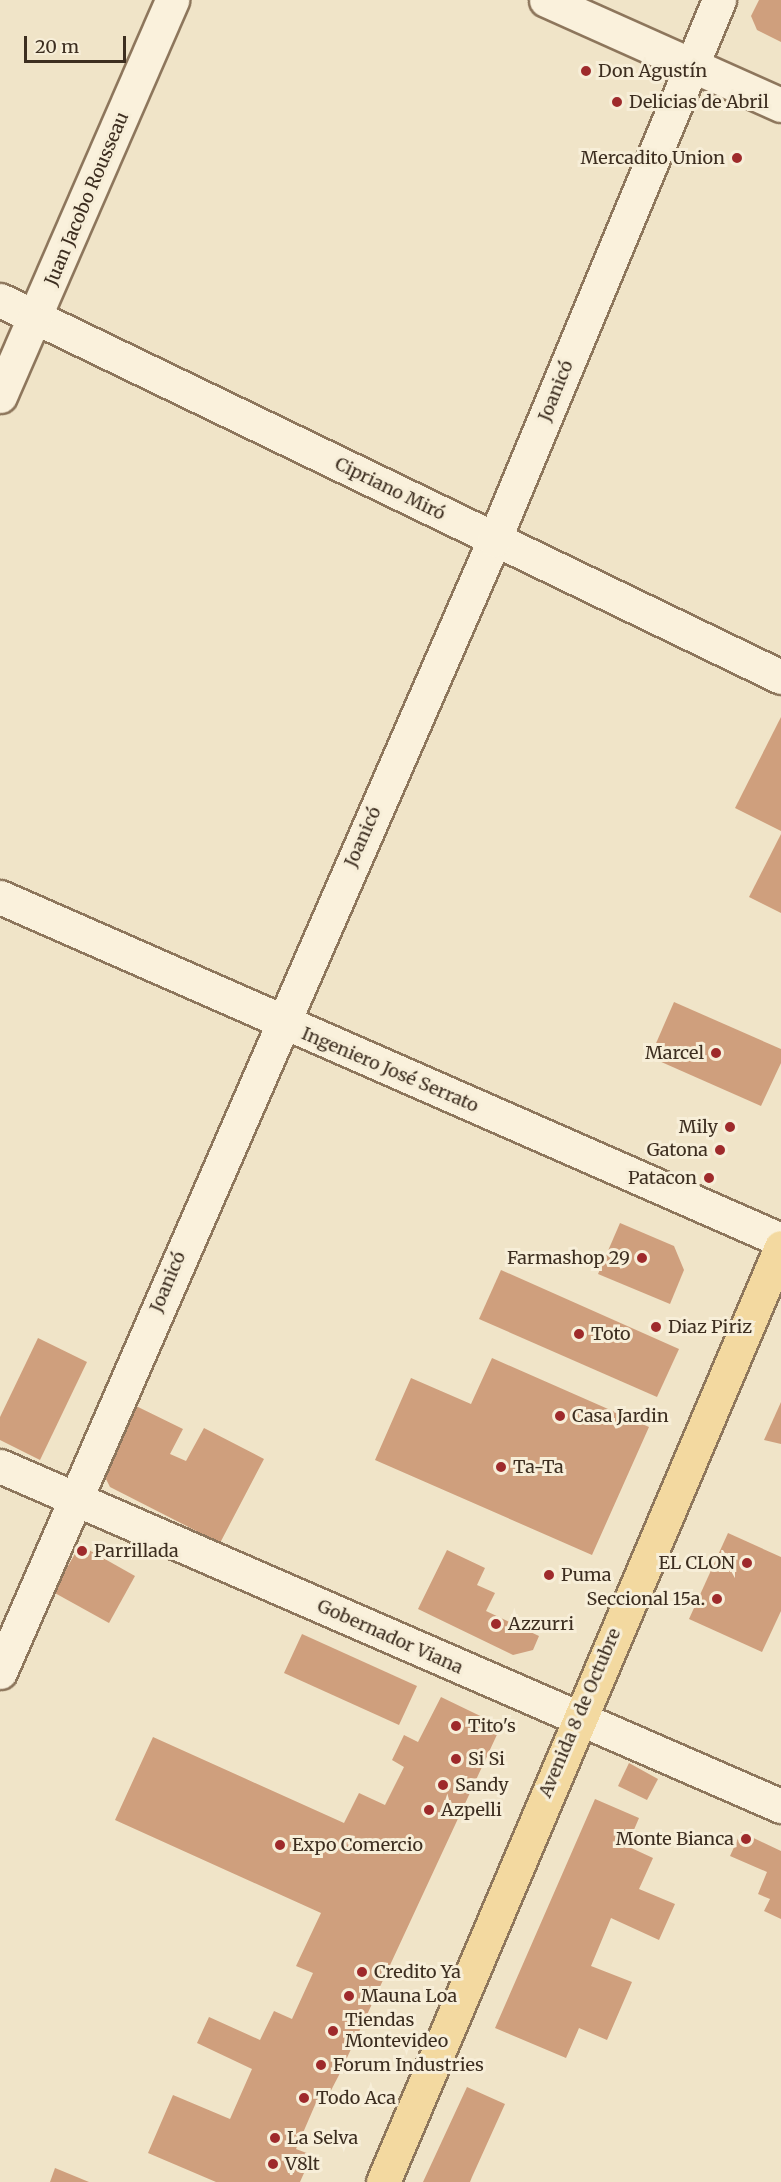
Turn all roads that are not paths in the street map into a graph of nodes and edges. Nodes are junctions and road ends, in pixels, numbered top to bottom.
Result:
1 (172, 0) edge
2 (546, 0) edge
3 (719, 0) edge
4 (690, 65) junction
5 (781, 105) edge
6 (0, 300) edge
7 (36, 317) junction
8 (0, 396) edge
9 (494, 540) junction
10 (781, 677) edge
11 (0, 897) edge
12 (280, 1023) junction
13 (781, 1240) edge
14 (781, 1247) edge
15 (0, 1466) edge
16 (74, 1499) junction
17 (0, 1672) edge
18 (577, 1719) junction
19 (781, 1806) edge
20 (383, 2182) edge

1 - 7 street, Juan Jacobo Rousseau
2 - 4 street
3 - 4 street, Joanicó
4 - 5 street
4 - 9 street, Joanicó
6 - 7 street, Cipriano Miró
7 - 8 street, Juan Jacobo Rousseau
7 - 9 street, Cipriano Miró
9 - 10 street, Cipriano Miró
9 - 12 street, Joanicó
11 - 12 street, Ingeniero José Serrato
12 - 13 street, Ingeniero José Serrato
12 - 16 street, Joanicó
14 - 18 main road, Avenida 8 de Octubre
15 - 16 street, Gobernador Viana
16 - 17 street, Joanicó
16 - 18 street, Gobernador Viana
18 - 19 street, Gobernador Viana
18 - 20 main road, Avenida 8 de Octubre

